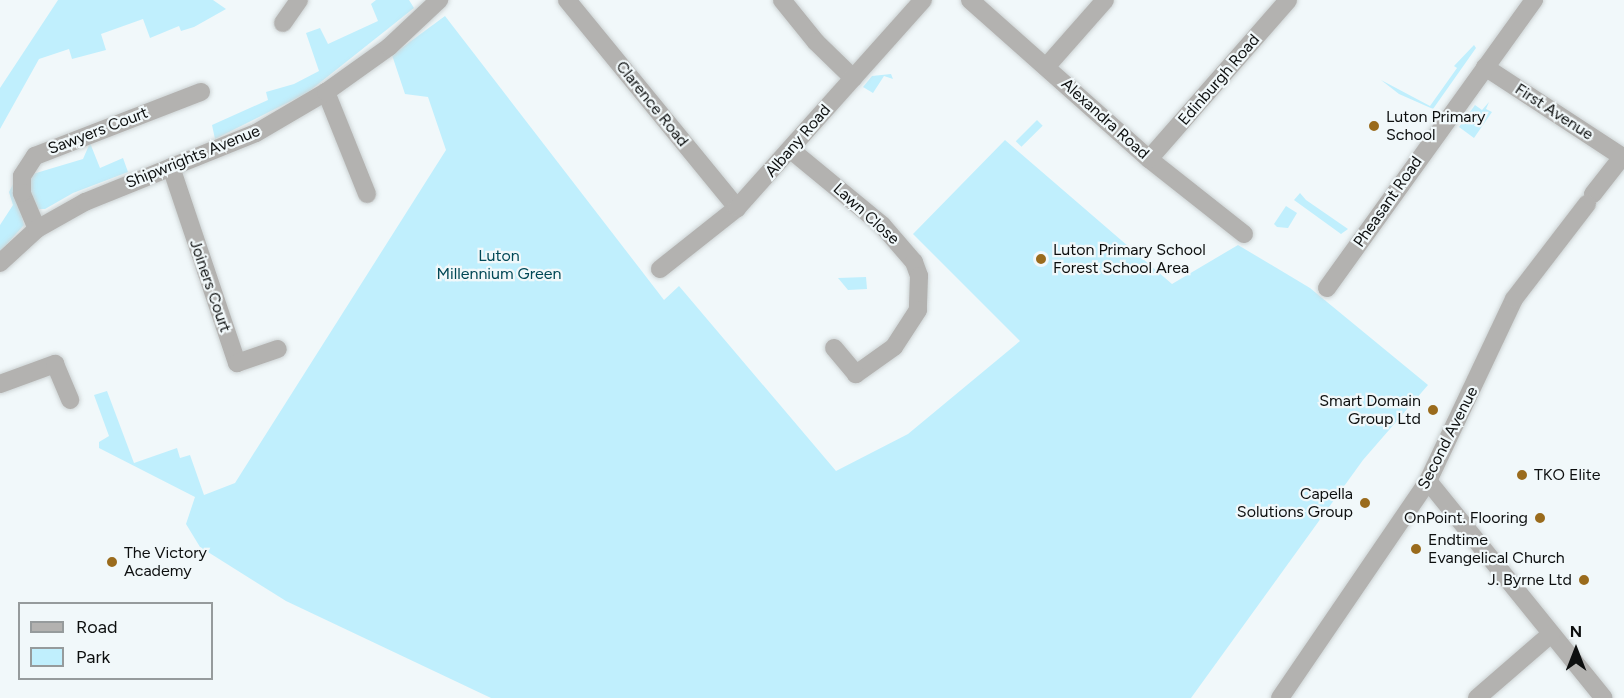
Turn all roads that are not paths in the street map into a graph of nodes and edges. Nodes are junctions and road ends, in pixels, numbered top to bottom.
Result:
1 (299, 0) edge
2 (567, 0) edge
3 (782, 0) edge
4 (923, 0) edge
5 (970, 0) edge
6 (1105, 0) edge
7 (1288, 0) edge
8 (1534, 0) edge
9 (430, 3) edge
10 (283, 23) dead end
11 (1046, 67) junction
12 (1485, 67) junction
13 (853, 78) junction
14 (201, 92) dead end
15 (326, 92) junction
16 (790, 150) junction
17 (1623, 157) edge
18 (1149, 159) junction
19 (171, 167) junction
20 (367, 195) dead end
21 (737, 208) junction
22 (37, 229) junction
23 (1244, 234) dead end
24 (0, 262) edge
25 (660, 269) dead end
26 (1327, 288) dead end
27 (834, 348) dead end
28 (278, 349) dead end
29 (0, 384) edge
30 (70, 400) dead end
31 (1428, 481) junction
32 (1551, 634) junction
33 (1280, 698) edge
34 (1477, 698) edge
35 (1604, 698) edge

1 - 10 street
2 - 21 street, Clarence Road
3 - 13 street
4 - 13 street, Albany Road
5 - 11 street, Alexandra Road
6 - 11 street
7 - 18 street, Edinburgh Road
8 - 12 street, Pheasant Road
9 - 15 street, Shipwrights Avenue
11 - 18 street, Alexandra Road
12 - 17 street, First Avenue
12 - 26 street, Pheasant Road
13 - 16 street, Albany Road
14 - 22 street, Sawyers Court
15 - 19 street, Shipwrights Avenue
15 - 20 street
16 - 21 street, Albany Road
16 - 27 street, Lawn Close
17 - 31 street, Second Avenue
18 - 23 street, Alexandra Road
19 - 22 street, Shipwrights Avenue
19 - 28 street, Joiners Court
21 - 25 street, Albany Road
22 - 24 street, Shipwrights Avenue
29 - 30 street
31 - 32 street
31 - 33 street, Second Avenue
32 - 34 street
32 - 35 street

